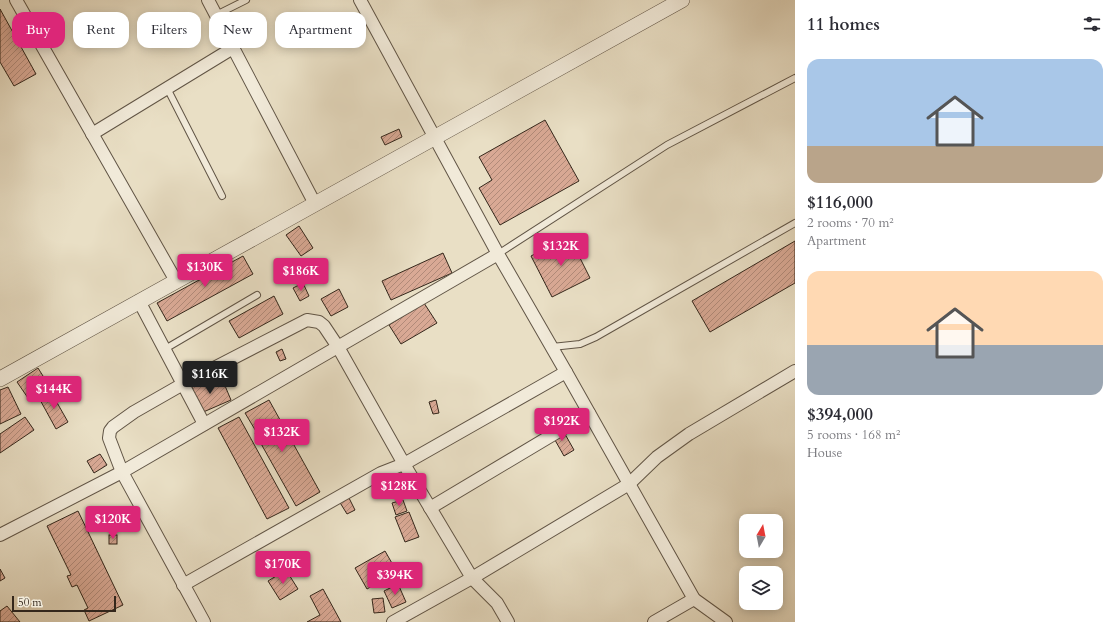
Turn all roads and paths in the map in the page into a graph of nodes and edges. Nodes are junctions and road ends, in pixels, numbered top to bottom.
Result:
1 (16, 0) edge
2 (208, 0) edge
3 (246, 0) edge
4 (360, 0) edge
5 (682, 0) edge
6 (214, 12) edge
7 (222, 12) edge
8 (233, 48) joint
9 (795, 78) edge
10 (167, 88) junction
11 (92, 134) junction
12 (434, 138) junction
13 (222, 196) dead end
14 (315, 204) junction
15 (795, 223) edge
16 (498, 254) junction
17 (176, 281) junction
18 (257, 295) dead end
19 (139, 301) junction
20 (338, 347) junction
21 (552, 347) junction
22 (165, 349) junction
23 (795, 371) edge
24 (566, 372) junction
25 (0, 379) edge
26 (183, 384) junction
27 (589, 413) junction
28 (204, 424) junction
29 (404, 464) junction
30 (122, 472) junction
31 (629, 484) junction
32 (430, 508) junction
33 (0, 535) edge
34 (472, 578) junction
35 (183, 585) junction
36 (694, 599) junction
37 (204, 622) edge
38 (393, 622) edge
39 (508, 622) edge
40 (654, 622) edge
41 (726, 622) edge

1 - 11 street
2 - 6 street
3 - 7 lane
4 - 12 street
5 - 12 street
8 - 10 street
8 - 14 street
9 - 16 lane
10 - 11 street
10 - 13 lane
11 - 17 street
12 - 14 street
12 - 16 street
14 - 17 street
15 - 21 lane
16 - 20 street
16 - 21 street
17 - 19 street
18 - 22 lane
19 - 22 street
19 - 25 street
20 - 26 street
20 - 28 street
20 - 29 street
21 - 24 street
22 - 26 street
23 - 31 street
24 - 27 street
24 - 29 street
26 - 28 street
26 - 30 street
27 - 31 street
27 - 32 street
28 - 30 street
29 - 32 street
29 - 35 street
30 - 33 street
30 - 35 street
31 - 34 street
31 - 36 street
32 - 34 street
34 - 38 street
34 - 39 street
35 - 37 street
36 - 40 street
36 - 41 street

